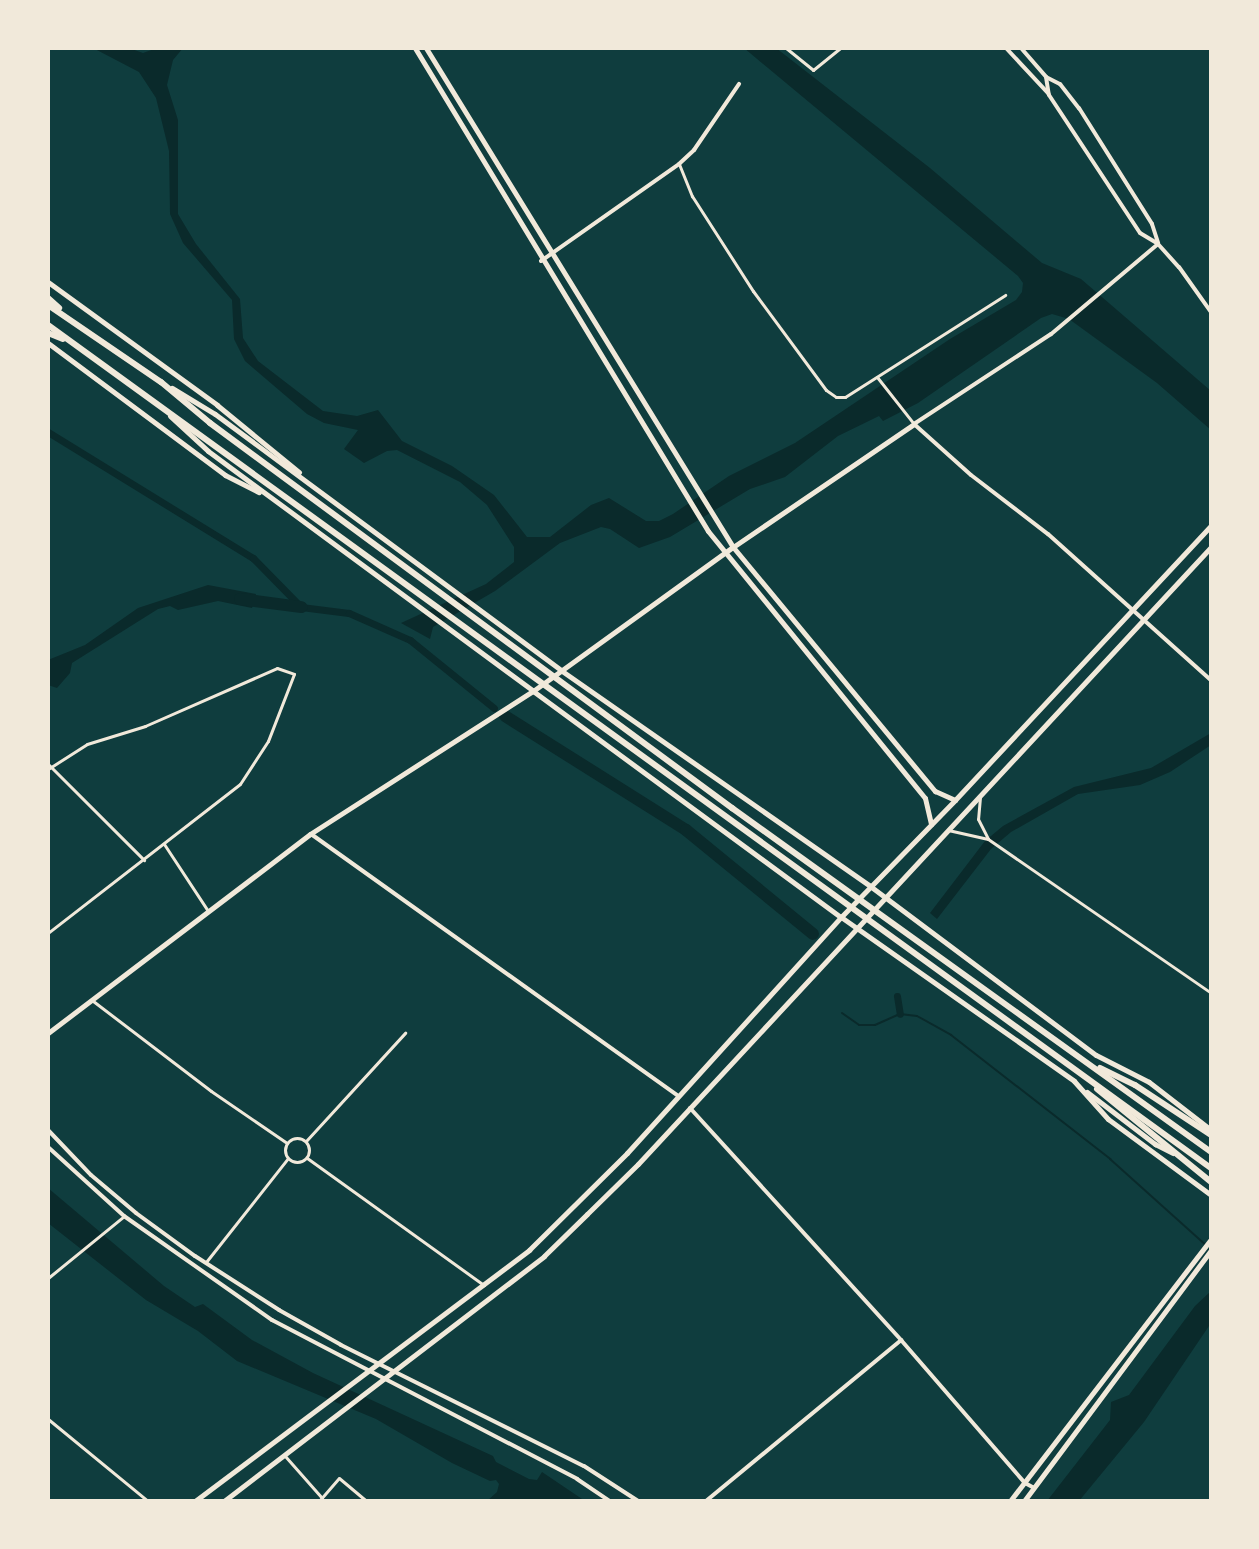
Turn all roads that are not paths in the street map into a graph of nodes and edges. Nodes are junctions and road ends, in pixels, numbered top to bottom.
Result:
1 (415, 48) edge
2 (426, 48) edge
3 (786, 48) edge
4 (840, 48) edge
5 (1006, 48) edge
6 (1021, 48) edge
7 (1046, 77) junction
8 (739, 84) dead end
9 (1049, 95) junction
10 (679, 164) junction
11 (1158, 244) junction
12 (550, 254) junction
13 (541, 261) junction
14 (48, 282) edge
15 (1005, 295) dead end
16 (48, 298) edge
17 (48, 305) edge
18 (1211, 312) edge
19 (48, 325) edge
20 (48, 333) edge
21 (89, 334) junction
22 (48, 343) edge
23 (77, 346) junction
24 (877, 377) junction
25 (161, 382) junction
26 (160, 408) junction
27 (914, 424) junction
28 (324, 494) junction
29 (268, 496) junction
30 (1211, 525) edge
31 (733, 547) junction
32 (1211, 547) edge
33 (725, 554) junction
34 (1132, 611) junction
35 (1142, 620) junction
36 (562, 671) junction
37 (1211, 680) edge
38 (533, 691) junction
39 (49, 767) edge
40 (981, 793) junction
41 (955, 800) junction
42 (931, 824) junction
43 (946, 830) junction
44 (310, 834) junction
45 (988, 839) junction
46 (164, 844) junction
47 (144, 860) junction
48 (870, 886) junction
49 (884, 897) junction
50 (850, 907) junction
51 (208, 911) junction
52 (841, 917) junction
53 (856, 927) junction
54 (48, 933) edge
55 (1211, 993) edge
56 (92, 999) junction
57 (48, 1033) edge
58 (405, 1033) dead end
59 (1082, 1059) junction
60 (1077, 1070) junction
61 (1074, 1081) junction
62 (679, 1098) junction
63 (689, 1107) junction
64 (48, 1130) edge
65 (1211, 1132) edge
66 (306, 1141) junction
67 (287, 1143) junction
68 (48, 1147) edge
69 (1211, 1152) edge
70 (1175, 1154) junction
71 (288, 1158) junction
72 (307, 1158) junction
73 (1211, 1168) edge
74 (1211, 1182) edge
75 (1211, 1195) edge
76 (124, 1216) junction
77 (1210, 1240) edge
78 (1207, 1251) edge
79 (206, 1263) junction
80 (48, 1278) edge
81 (484, 1285) junction
82 (901, 1340) junction
83 (380, 1363) junction
84 (395, 1369) junction
85 (369, 1371) junction
86 (384, 1377) junction
87 (48, 1419) edge
88 (284, 1455) junction
89 (1025, 1483) junction
90 (1034, 1488) junction
91 (320, 1500) edge
92 (148, 1501) edge
93 (195, 1501) edge
94 (224, 1501) edge
95 (366, 1501) edge
96 (610, 1501) edge
97 (638, 1501) edge
98 (706, 1501) edge
99 (1010, 1501) edge
100 (1024, 1501) edge

1 - 13 main road
2 - 12 main road
3 - 4 street
5 - 9 street
6 - 7 street
7 - 9 street
7 - 11 street
8 - 10 street
9 - 11 street
10 - 12 street
10 - 24 street
11 - 18 street
11 - 27 street
12 - 13 street
12 - 31 main road
13 - 33 main road
14 - 28 main road
15 - 24 street
16 - 21 highway
17 - 21 highway
19 - 23 highway
20 - 23 highway
21 - 25 highway
22 - 29 main road
23 - 26 highway
24 - 27 street
25 - 28 main road
25 - 59 highway
26 - 29 main road
26 - 50 highway
27 - 31 main road
27 - 34 street
28 - 36 main road
29 - 38 main road
30 - 34 main road
31 - 33 main road
31 - 41 main road
32 - 35 main road
33 - 36 main road
33 - 42 main road
34 - 35 street
34 - 41 main road
35 - 37 street
35 - 40 main road
36 - 38 main road
36 - 48 main road
38 - 44 main road
38 - 52 main road
39 - 46 street
39 - 47 street
40 - 43 main road
40 - 45 street
41 - 42 main road
42 - 48 main road
43 - 45 street
43 - 49 main road
44 - 51 main road
44 - 62 street
45 - 55 street
46 - 47 street
46 - 51 street
47 - 54 street
48 - 49 main road
48 - 50 main road
49 - 53 main road
49 - 65 main road
50 - 52 main road
50 - 60 highway
51 - 56 main road
52 - 53 main road
52 - 62 main road
53 - 61 main road
53 - 63 main road
56 - 57 main road
56 - 67 street
58 - 66 street
59 - 65 highway
59 - 69 highway
60 - 70 highway
60 - 73 highway
61 - 70 main road
61 - 75 main road
62 - 81 main road
63 - 82 street
63 - 84 main road
64 - 79 street
66 - 67 street
66 - 72 street
67 - 71 street
68 - 76 street
70 - 74 highway
71 - 72 street
71 - 79 street
72 - 81 street
76 - 80 street
76 - 85 street
77 - 78 main road
78 - 89 main road
78 - 90 main road
79 - 83 street
81 - 83 main road
82 - 89 street
82 - 98 street
83 - 84 street
83 - 85 main road
84 - 86 main road
84 - 97 street
85 - 86 street
85 - 93 main road
86 - 88 main road
86 - 96 street
87 - 92 street
88 - 91 street
88 - 94 main road
89 - 90 street
89 - 99 main road
90 - 100 main road
91 - 95 street

